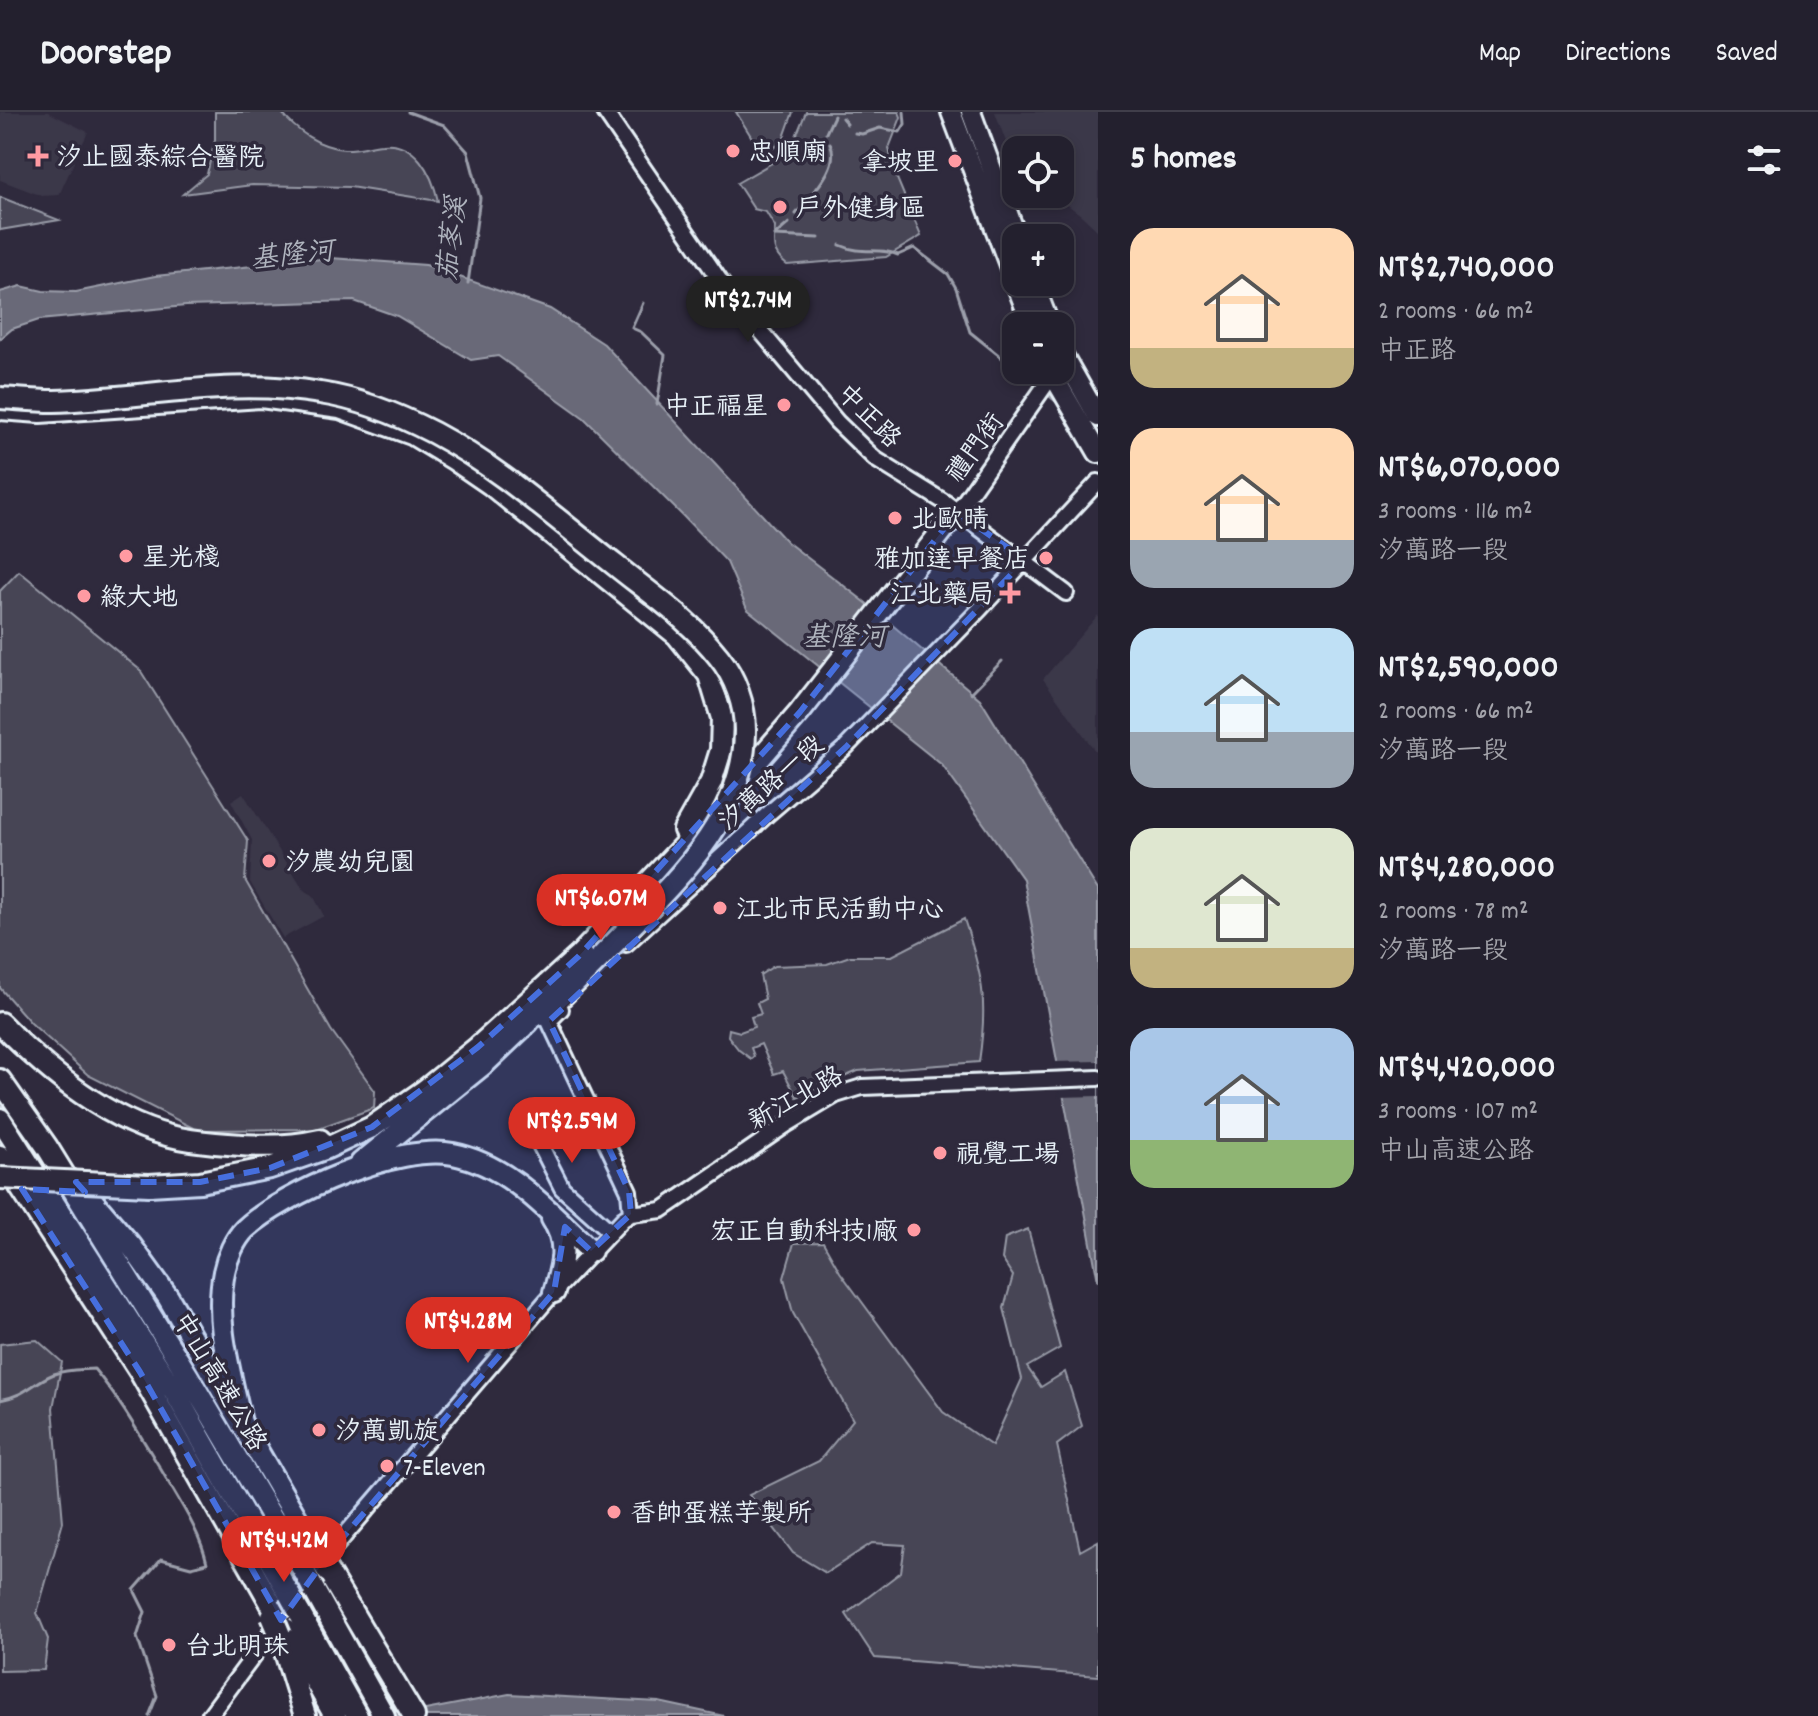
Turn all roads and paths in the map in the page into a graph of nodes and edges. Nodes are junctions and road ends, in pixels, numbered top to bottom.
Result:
1 (605, 112) edge
2 (951, 112) edge
3 (971, 112) edge
4 (990, 190) junction
5 (1009, 224) edge
6 (1026, 312) edge
7 (1044, 384) edge
8 (1060, 384) edge
9 (1066, 384) edge
10 (0, 398) edge
11 (0, 409) edge
12 (1098, 417) edge
13 (1098, 453) edge
14 (1098, 482) edge
15 (957, 512) junction
16 (1025, 560) junction
17 (1066, 593) dead end
18 (654, 876) junction
19 (589, 957) junction
20 (0, 1023) edge
21 (1098, 1078) edge
22 (0, 1080) edge
23 (401, 1117) junction
24 (0, 1119) edge
25 (522, 1130) dead end
26 (47, 1147) junction
27 (0, 1156) edge
28 (350, 1171) junction
29 (0, 1178) edge
30 (0, 1188) edge
31 (147, 1192) junction
32 (542, 1206) junction
33 (631, 1214) junction
34 (610, 1231) junction
35 (591, 1251) junction
36 (554, 1292) junction
37 (241, 1423) junction
38 (278, 1623) junction
39 (335, 1703) edge
40 (209, 1716) edge
41 (305, 1716) edge
42 (357, 1716) edge
43 (386, 1716) edge
44 (414, 1716) edge

1 - 15 street, 中正路
2 - 4 main road
3 - 4 main road
4 - 5 main road
4 - 6 main road
7 - 15 street, 禮門街
8 - 13 main road
9 - 12 main road
10 - 19 highway, bridge
11 - 18 highway
14 - 16 street
15 - 16 street, 中正路
15 - 18 highway
16 - 17 street, 中正路
16 - 33 street, 汐萬路一段
18 - 19 highway
19 - 23 highway
19 - 23 highway
20 - 23 highway
21 - 33 street, 新江北路
22 - 26 highway, 中山高速公路
23 - 28 highway
23 - 31 highway
24 - 39 highway, 中山高速公路
25 - 34 street
26 - 37 highway
26 - 43 highway, 中山高速公路
27 - 38 highway
28 - 32 highway
28 - 37 highway
29 - 31 highway, bridge
30 - 31 highway
32 - 35 highway
32 - 36 highway
33 - 34 street
34 - 35 street
35 - 36 street
36 - 40 street
37 - 44 highway
38 - 39 highway
38 - 41 highway
39 - 42 highway, 中山高速公路

